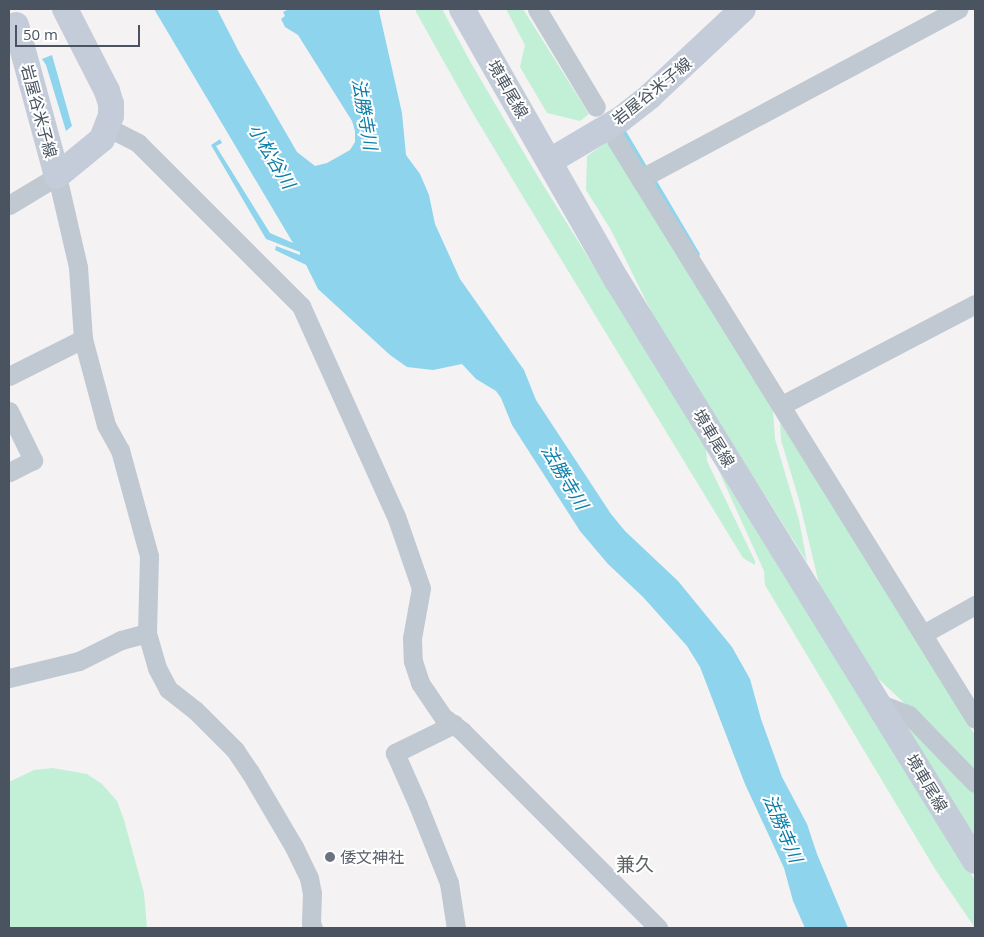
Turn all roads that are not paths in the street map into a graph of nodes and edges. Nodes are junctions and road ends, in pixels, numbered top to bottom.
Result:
1 (65, 9) edge
2 (462, 9) edge
3 (537, 9) edge
4 (743, 9) edge
5 (958, 9) edge
6 (15, 39) edge
7 (596, 107) dead end
8 (107, 127) junction
9 (616, 140) dead end
10 (550, 161) junction
11 (57, 176) junction
12 (640, 179) junction
13 (9, 206) edge
14 (975, 304) edge
15 (83, 339) junction
16 (9, 376) edge
17 (782, 405) junction
18 (9, 411) edge
19 (9, 472) edge
20 (975, 605) edge
21 (148, 633) junction
22 (923, 634) junction
23 (9, 678) edge
24 (878, 703) junction
25 (975, 719) edge
26 (454, 724) junction
27 (975, 783) edge
28 (975, 862) edge
29 (313, 928) edge
30 (456, 928) edge
31 (658, 928) edge

1 - 8 main road, 岩屋谷米子線
2 - 10 main road, 境車尾線
3 - 7 street
4 - 10 main road, 岩屋谷米子線
5 - 12 street
6 - 11 main road, 岩屋谷米子線
8 - 11 main road, 岩屋谷米子線
8 - 26 street
9 - 12 street
10 - 24 main road, 境車尾線
11 - 13 street
11 - 15 street
12 - 17 street
14 - 17 street
15 - 16 street
15 - 21 street
17 - 22 street
18 - 19 street
20 - 22 street
21 - 23 street
21 - 29 street
22 - 25 street
24 - 27 street
24 - 28 main road, 境車尾線
26 - 30 street
26 - 31 street

